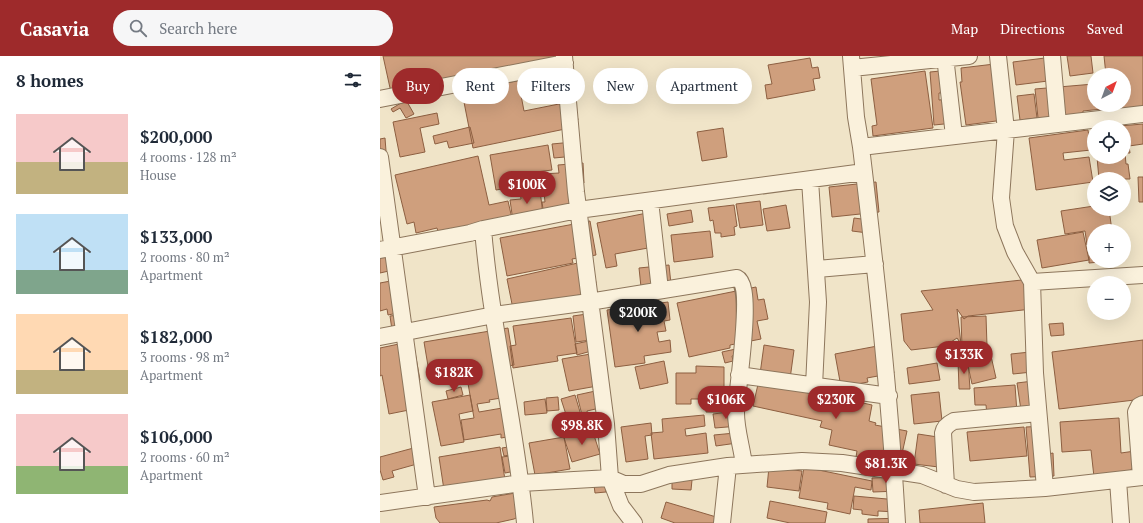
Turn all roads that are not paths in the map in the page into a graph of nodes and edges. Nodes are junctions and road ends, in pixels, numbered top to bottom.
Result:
1 (969, 56) edge
2 (998, 56) edge
3 (1052, 56) edge
4 (945, 57) edge
5 (564, 59) edge
6 (851, 62) edge
7 (380, 98) edge
8 (1143, 114) edge
9 (1058, 124) junction
10 (1006, 130) junction
11 (954, 136) junction
12 (861, 147) junction
13 (380, 164) edge
14 (864, 172) junction
15 (810, 180) junction
16 (650, 201) junction
17 (578, 210) junction
18 (483, 229) junction
19 (386, 248) edge
20 (875, 264) junction
21 (816, 269) junction
22 (1143, 275) edge
23 (1032, 282) junction
24 (660, 290) junction
25 (589, 302) junction
26 (494, 315) junction
27 (405, 333) junction
28 (380, 337) edge
29 (739, 375) junction
30 (814, 386) junction
31 (889, 396) junction
32 (1143, 404) edge
33 (1038, 413) junction
34 (744, 465) junction
35 (728, 466) junction
36 (894, 471) junction
37 (1142, 477) edge
38 (610, 478) junction
39 (1118, 480) junction
40 (522, 483) junction
41 (946, 484) junction
42 (1045, 488) junction
43 (427, 497) junction
44 (380, 503) edge
45 (525, 523) edge
46 (634, 523) edge
47 (722, 523) edge
48 (897, 523) edge
49 (1121, 523) edge

1 - 4 street
2 - 10 street
3 - 9 street
4 - 6 street
4 - 11 street
5 - 7 street
5 - 17 street
6 - 12 street
8 - 9 street
9 - 10 street
10 - 11 street
10 - 23 street
11 - 12 street
12 - 14 street
13 - 19 street
14 - 15 street
14 - 20 street
15 - 16 street
15 - 21 street
16 - 17 street
16 - 24 street
17 - 18 street
17 - 25 street
18 - 19 street
18 - 26 street
19 - 27 street
20 - 21 street
20 - 31 street
21 - 30 street
22 - 23 street
23 - 33 street
24 - 25 street
24 - 29 street
25 - 26 street
25 - 38 street
26 - 27 street
26 - 40 street
27 - 28 street
27 - 43 street
29 - 30 street
29 - 34 street
30 - 31 street
31 - 36 street
32 - 37 street
33 - 41 street
33 - 42 street
34 - 35 street
34 - 36 street
35 - 38 street
35 - 47 street
36 - 41 street
36 - 48 street
37 - 39 street
38 - 40 street
38 - 46 street
39 - 42 street
39 - 49 street
40 - 43 street
40 - 45 street
41 - 42 street
43 - 44 street

